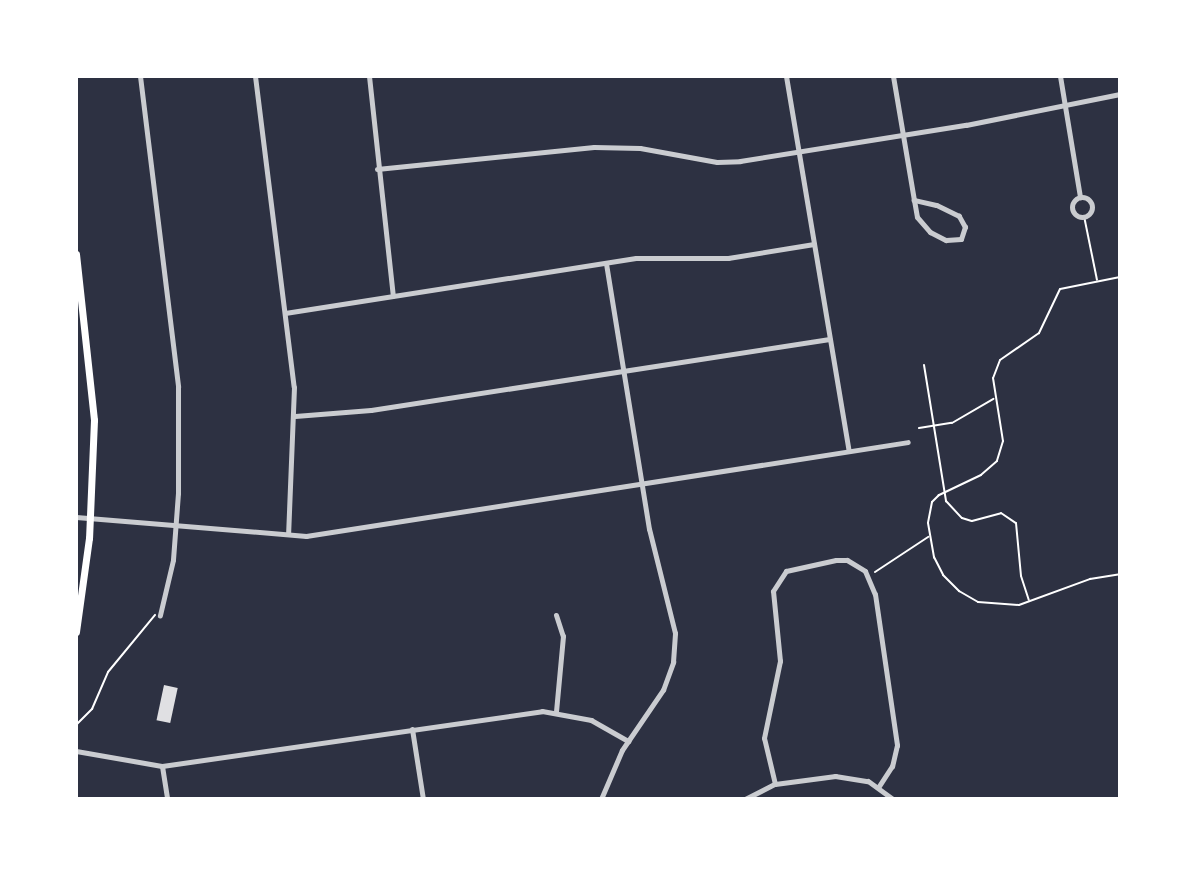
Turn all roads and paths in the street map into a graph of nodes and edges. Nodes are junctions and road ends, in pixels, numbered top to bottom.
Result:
1 (140, 76) edge
2 (255, 76) edge
3 (369, 76) edge
4 (786, 76) edge
5 (893, 76) edge
6 (1060, 76) edge
7 (1120, 94) edge
8 (1065, 103) junction
9 (902, 133) junction
10 (799, 151) junction
11 (377, 169) junction
12 (1080, 197) junction
13 (914, 200) junction
14 (1084, 216) junction
15 (814, 244) junction
16 (76, 254) edge
17 (606, 264) junction
18 (1120, 277) edge
19 (1098, 281) junction
20 (393, 296) junction
21 (285, 313) junction
22 (830, 339) junction
23 (924, 365) dead end
24 (623, 370) junction
25 (994, 399) junction
26 (295, 416) junction
27 (933, 427) junction
28 (919, 428) dead end
29 (908, 442) dead end
30 (849, 451) junction
31 (641, 484) junction
32 (945, 490) junction
33 (76, 517) edge
34 (90, 518) junction
35 (175, 526) junction
36 (288, 534) junction
37 (929, 536) junction
38 (875, 572) dead end
39 (1120, 574) edge
40 (1029, 601) junction
41 (160, 615) joint
42 (556, 615) dead end
43 (76, 632) edge
44 (556, 711) junction
45 (76, 725) edge
46 (412, 729) junction
47 (628, 741) junction
48 (76, 751) edge
49 (162, 766) junction
50 (775, 784) junction
51 (879, 786) junction
52 (167, 799) edge
53 (423, 799) edge
54 (601, 799) edge
55 (745, 799) edge
56 (893, 799) edge

1 - 35 street
2 - 21 street
3 - 11 street
4 - 10 street
5 - 9 street
6 - 8 street
7 - 8 street
8 - 9 street
8 - 12 street
9 - 10 street
9 - 13 street
10 - 11 street
10 - 15 street
11 - 20 street
12 - 14 street
12 - 14 street
13 - 13 street
14 - 19 path
15 - 17 street
15 - 22 street
16 - 34 main road
17 - 20 street
17 - 24 street
18 - 19 path
19 - 25 path
20 - 21 street
21 - 26 street
22 - 24 street
22 - 30 street
23 - 27 path
24 - 26 street
24 - 31 street
25 - 27 path
25 - 32 path
26 - 36 street
27 - 28 path
27 - 32 path
29 - 30 street
30 - 31 street
31 - 36 street
31 - 47 street
32 - 37 path
32 - 40 path
33 - 34 street
34 - 35 street
34 - 43 main road
35 - 36 street
35 - 41 street
37 - 38 path
37 - 40 path
39 - 40 path
41 - 45 path
42 - 44 street
44 - 46 street
44 - 47 street
46 - 49 street
46 - 53 street
47 - 54 street
48 - 49 street
49 - 52 street
50 - 51 street
50 - 51 street
50 - 55 street
51 - 56 street

